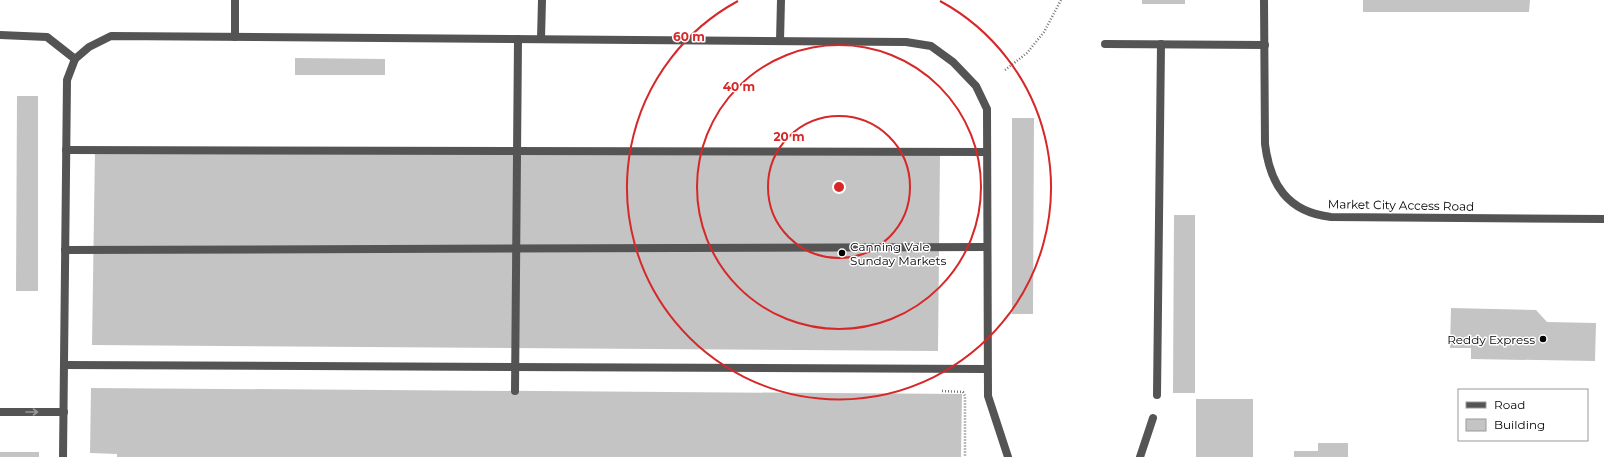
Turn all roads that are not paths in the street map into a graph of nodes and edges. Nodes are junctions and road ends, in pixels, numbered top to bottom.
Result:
1 (235, 0) edge
2 (542, 0) edge
3 (781, 0) edge
4 (1264, 0) edge
5 (0, 35) edge
6 (235, 37) junction
7 (518, 39) junction
8 (541, 39) junction
9 (780, 40) junction
10 (1105, 44) dead end
11 (1161, 44) junction
12 (1265, 45) junction
13 (75, 60) junction
14 (66, 150) junction
15 (517, 151) junction
16 (987, 152) junction
17 (1604, 219) edge
18 (987, 247) junction
19 (517, 249) junction
20 (65, 250) junction
21 (64, 366) junction
22 (516, 367) junction
23 (987, 369) junction
24 (516, 391) dead end
25 (1157, 395) dead end
26 (0, 412) edge
27 (64, 412) junction
28 (1153, 418) dead end
29 (63, 457) edge
30 (1008, 457) edge
31 (1140, 457) edge

1 - 6 street
2 - 8 street
3 - 9 street
4 - 12 street, Market City Access Road
5 - 13 street
6 - 7 street
6 - 13 street
7 - 8 street
7 - 15 street
8 - 9 street
9 - 16 street
10 - 11 street
11 - 12 street
11 - 25 street
12 - 17 street, Market City Access Road
13 - 14 street
14 - 15 street
14 - 20 street
15 - 16 street
15 - 19 street
16 - 18 street
18 - 19 street
18 - 23 street
19 - 20 street
19 - 22 street
20 - 21 street
21 - 22 street
21 - 27 street
22 - 23 street
22 - 24 street
23 - 30 street
26 -> 27 street
27 - 29 street
28 - 31 street

